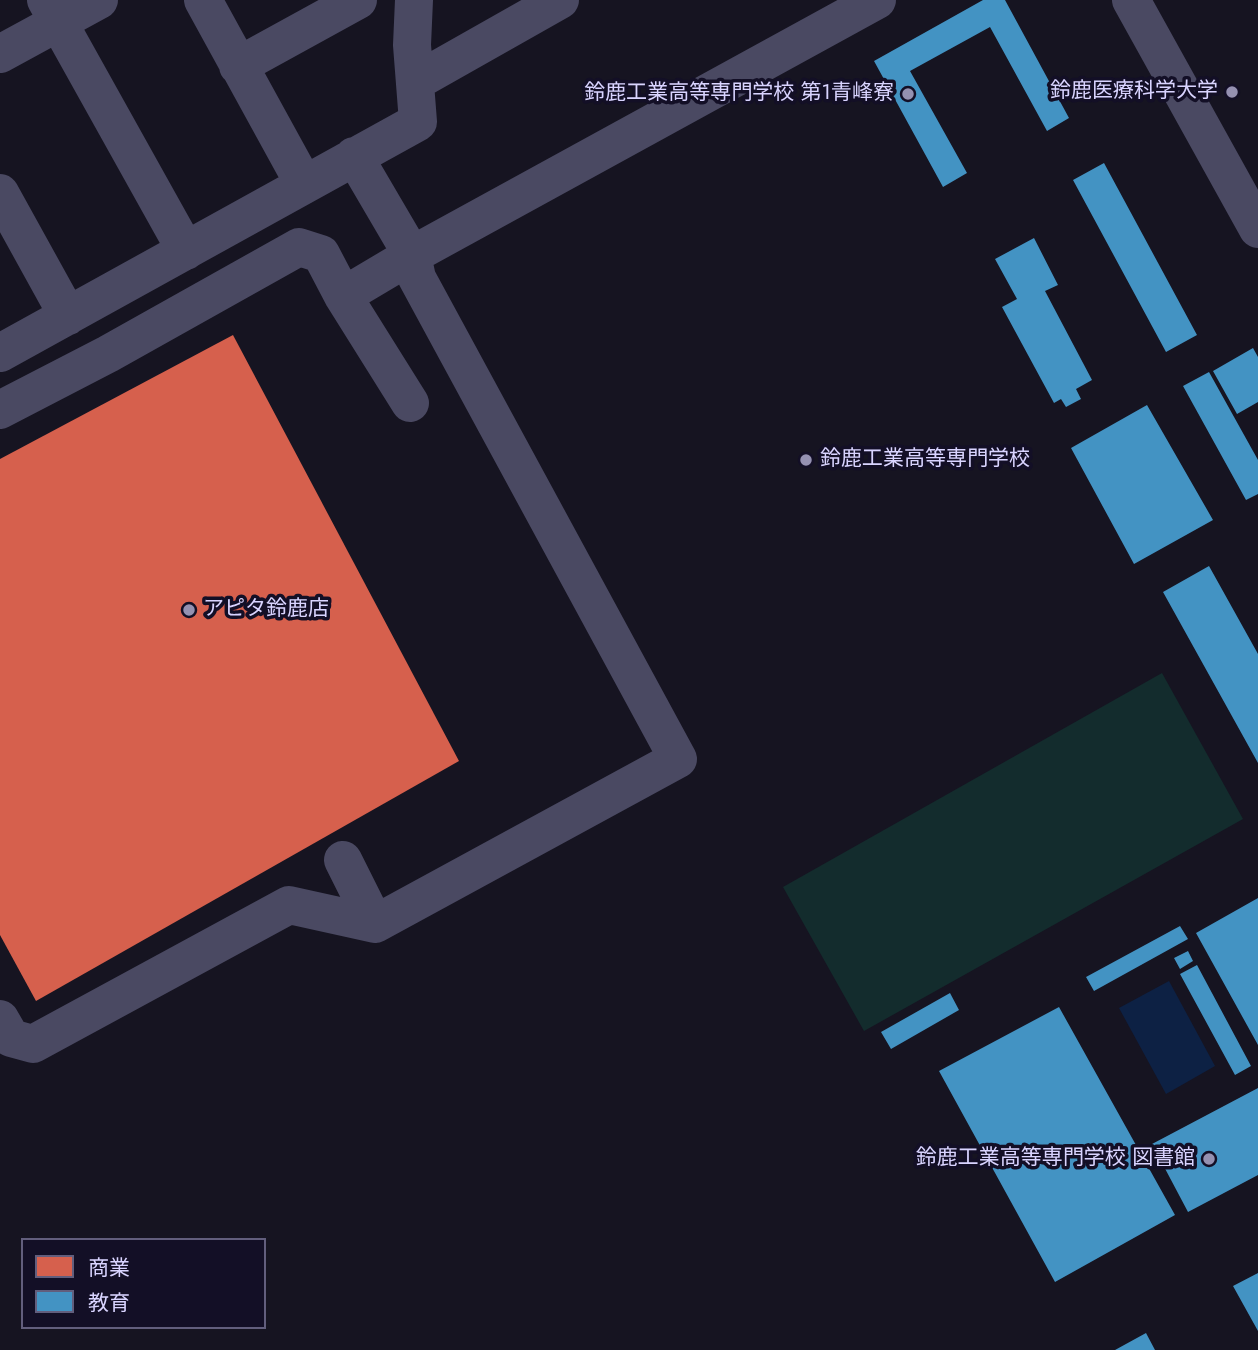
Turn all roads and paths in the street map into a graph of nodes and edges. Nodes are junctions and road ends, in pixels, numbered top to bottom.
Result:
1 (99, 0) edge
2 (203, 0) edge
3 (358, 0) edge
4 (414, 0) edge
5 (559, 0) edge
6 (877, 0) edge
7 (1130, 0) edge
8 (52, 11) edge
9 (0, 54) edge
10 (238, 66) junction
11 (415, 82) junction
12 (354, 156) junction
13 (304, 184) junction
14 (0, 193) edge
15 (1258, 229) edge
16 (186, 251) junction
17 (412, 255) junction
18 (343, 296) junction
19 (68, 316) junction
20 (0, 353) edge
21 (410, 402) dead end
22 (22, 410) edge
23 (343, 860) dead end
24 (374, 924) junction
25 (0, 1019) edge

1 - 8 street
2 - 10 street
3 - 10 street
4 - 11 street
5 - 11 street
6 - 17 street
7 - 15 street
8 - 9 street
8 - 16 street
10 - 13 street
11 - 12 street
12 - 13 street
12 - 17 street
13 - 16 street
14 - 19 street
16 - 19 street
17 - 18 street
17 - 24 street
18 - 21 street
18 - 22 street
19 - 20 street
23 - 24 street
24 - 25 street

